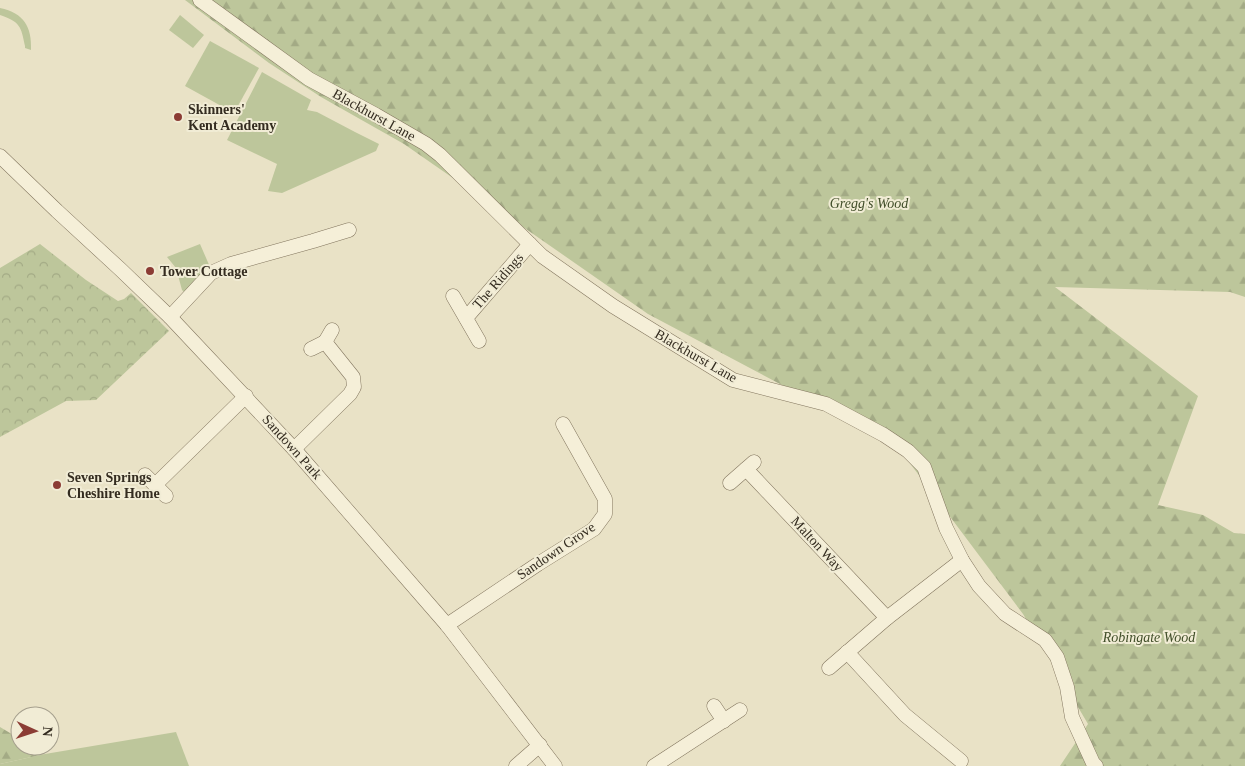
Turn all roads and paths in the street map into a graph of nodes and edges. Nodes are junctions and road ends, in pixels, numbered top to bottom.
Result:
1 (200, 0) edge
2 (0, 156) edge
3 (349, 230) dead end
4 (530, 244) junction
5 (453, 296) dead end
6 (170, 317) junction
7 (466, 318) junction
8 (479, 341) dead end
9 (311, 349) dead end
10 (246, 396) junction
11 (563, 424) dead end
12 (294, 448) junction
13 (730, 483) dead end
14 (166, 496) dead end
15 (962, 560) junction
16 (887, 618) junction
17 (447, 625) junction
18 (847, 652) junction
19 (829, 668) dead end
20 (714, 706) dead end
21 (740, 710) dead end
22 (724, 721) junction
23 (540, 745) junction
24 (961, 760) edge
25 (516, 766) edge
26 (555, 766) edge
27 (654, 766) edge
28 (1096, 766) edge

1 - 4 street, Blackhurst Lane
2 - 6 street, Sandown Park
3 - 6 street
4 - 7 street, The Ridings
4 - 15 street, Blackhurst Lane
5 - 7 street, The Ridings
6 - 10 street, Sandown Park
7 - 8 street, The Ridings
9 - 12 street
10 - 12 street, Sandown Park
10 - 14 street
11 - 17 street, Sandown Grove
12 - 17 street, Sandown Park
13 - 16 street, Malton Way
15 - 16 street
15 - 28 street, Blackhurst Lane
16 - 18 street
17 - 23 street, Sandown Park
18 - 19 street
18 - 24 street
20 - 22 street
21 - 22 street
22 - 27 street
23 - 25 street
23 - 26 street, Sandown Park

